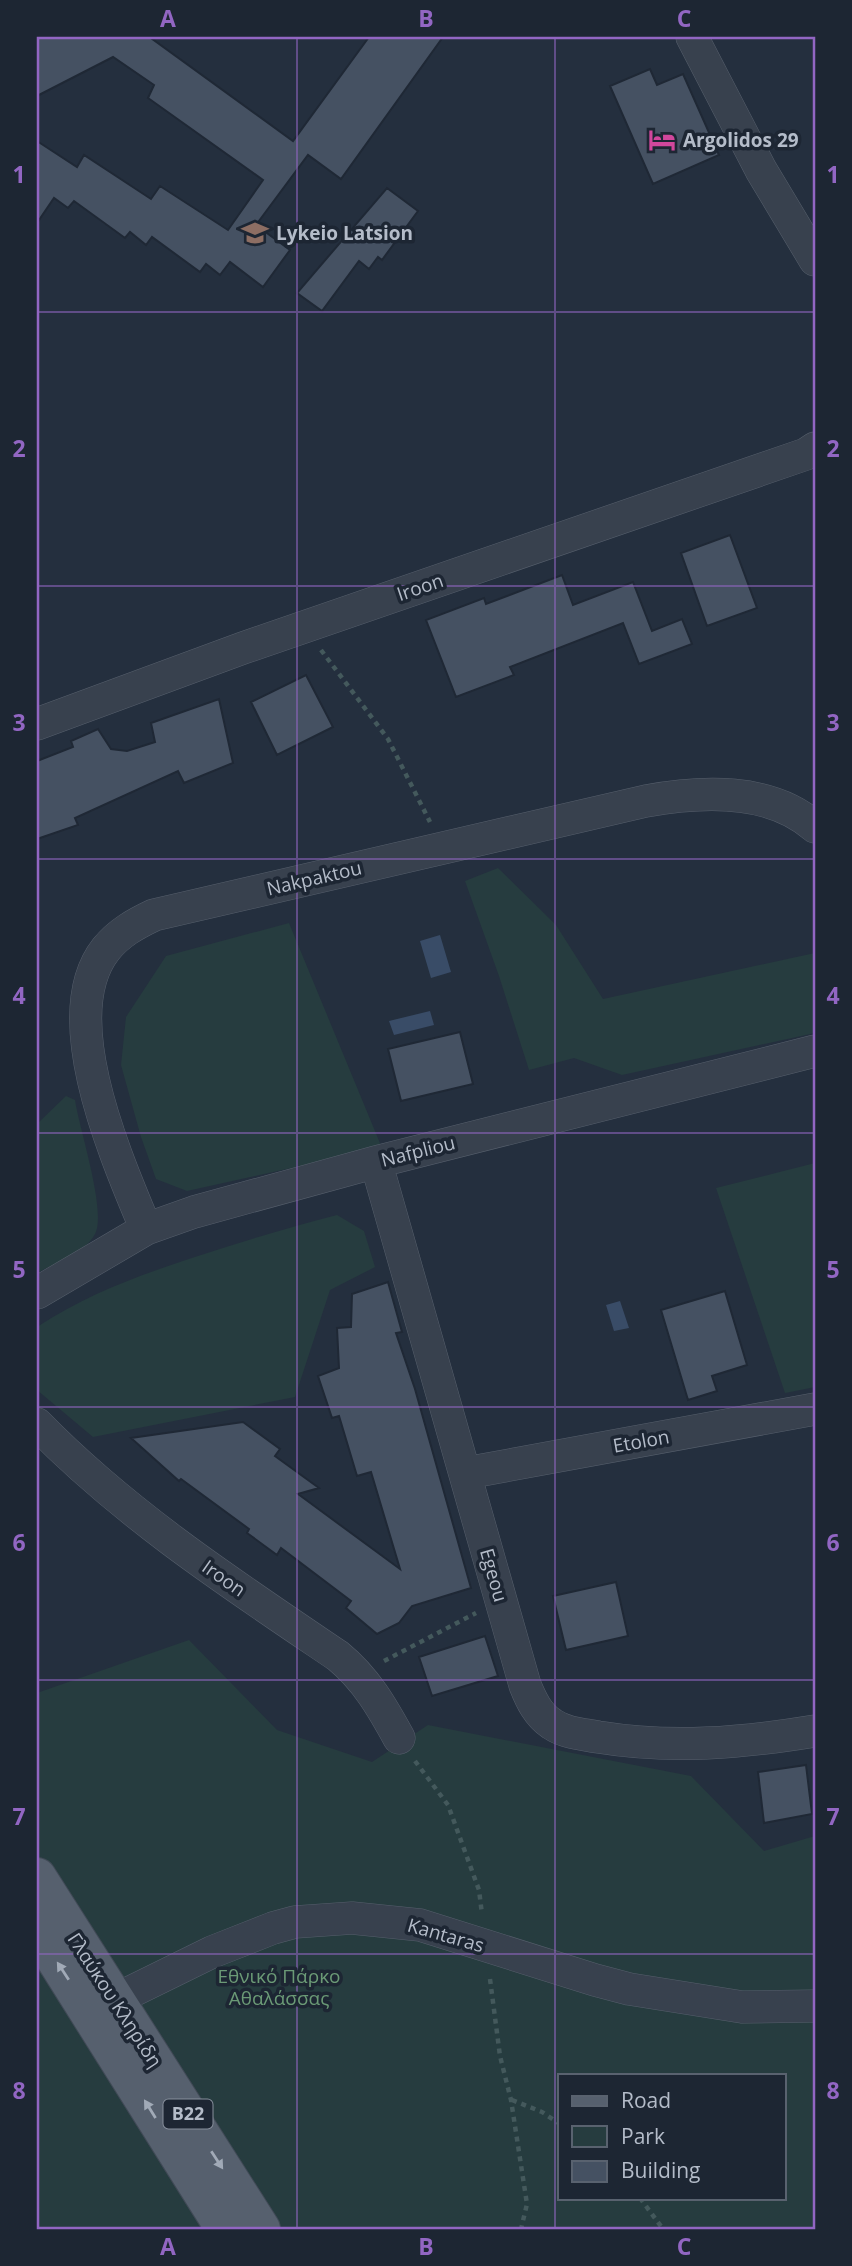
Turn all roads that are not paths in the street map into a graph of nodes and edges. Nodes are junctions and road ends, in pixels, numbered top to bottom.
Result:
1 (692, 37) edge
2 (815, 260) edge
3 (812, 452) edge
4 (37, 724) edge
5 (815, 827) edge
6 (815, 1051) edge
7 (376, 1162) junction
8 (146, 1229) junction
9 (37, 1293) edge
10 (815, 1409) edge
11 (37, 1424) edge
12 (466, 1473) junction
13 (815, 1731) edge
14 (399, 1738) road end
15 (37, 1877) edge
16 (37, 1930) edge
17 (102, 2006) junction
18 (815, 2006) edge
19 (225, 2229) edge
20 (261, 2229) edge

1 - 2 street
3 - 4 street, Iroon
5 - 8 street, Nakpaktou
6 - 7 street, Nafpliou
7 - 8 street, Nafpliou
7 - 12 street, Egeou
8 - 9 street, Nafpliou
10 - 12 street, Etolon
11 - 14 street, Iroon
12 - 13 street, Egeou
15 - 17 main road, Γλαύκου Κληρίδη / B22
17 -> 16 main road, Γλαύκου Κληρίδη / B22
17 - 18 street, Kantaras
19 -> 17 main road, Γλαύκου Κληρίδη / B22
17 -> 20 main road, Γλαύκου Κληρίδη / B22

